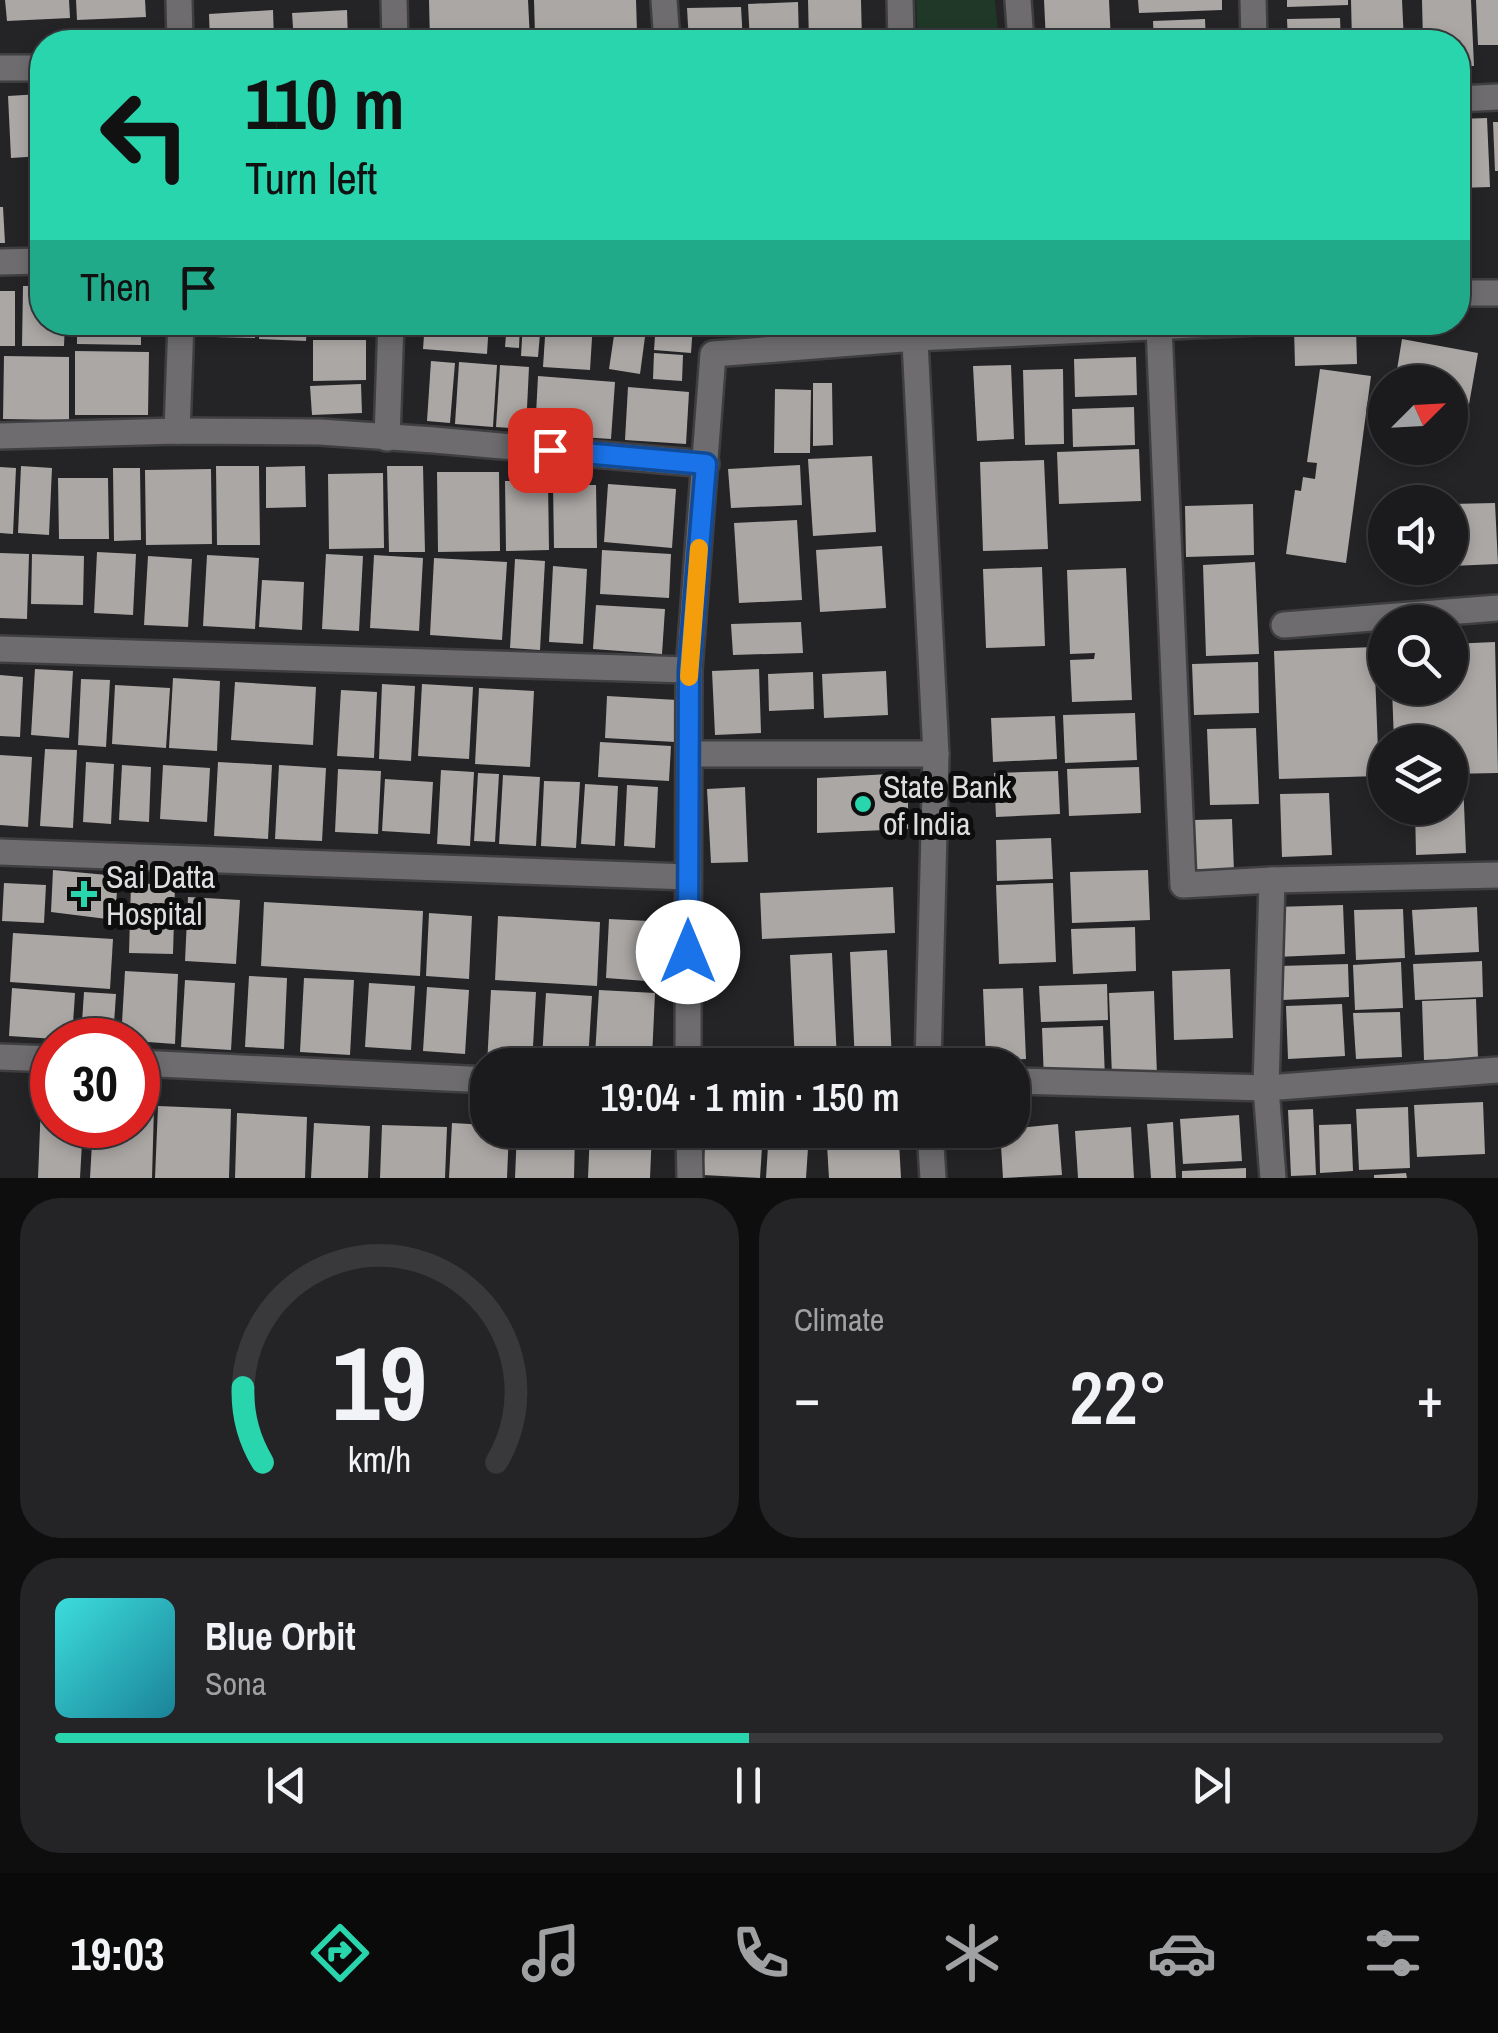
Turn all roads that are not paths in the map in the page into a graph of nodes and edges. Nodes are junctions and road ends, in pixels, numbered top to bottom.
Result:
1 (179, 0) edge
2 (394, 0) edge
3 (664, 0) edge
4 (900, 0) edge
5 (1018, 0) edge
6 (1253, 0) edge
7 (180, 30) edge
8 (395, 30) edge
9 (666, 30) edge
10 (901, 30) edge
11 (1020, 30) edge
12 (1254, 30) edge
13 (0, 68) edge
14 (30, 68) edge
15 (1498, 96) edge
16 (1470, 98) edge
17 (30, 261) edge
18 (0, 262) edge
19 (1498, 293) edge
20 (1470, 294) edge
21 (181, 335) edge
22 (391, 335) edge
23 (873, 335) edge
24 (915, 335) edge
25 (1159, 335) edge
26 (177, 431) junction
27 (0, 436) edge
28 (387, 438) junction
29 (706, 464) junction
30 (1498, 608) edge
31 (1284, 625) dead end
32 (0, 649) edge
33 (689, 670) junction
34 (689, 754) junction
35 (936, 754) junction
36 (0, 852) edge
37 (1498, 875) edge
38 (688, 877) junction
39 (1272, 880) junction
40 (688, 1048) edge
41 (928, 1048) edge
42 (0, 1057) edge
43 (30, 1058) edge
44 (160, 1064) edge
45 (1498, 1070) edge
46 (470, 1079) edge
47 (1030, 1081) edge
48 (1266, 1088) junction
49 (689, 1148) edge
50 (931, 1148) edge
51 (690, 1178) edge
52 (933, 1178) edge
53 (1273, 1178) edge

1 - 7 street
2 - 8 street
3 - 9 street
4 - 10 street
5 - 11 street
6 - 12 street
13 - 14 street
15 - 16 street
17 - 18 street
19 - 20 street
21 - 26 street
22 - 28 street
23 - 29 street
24 - 35 street
25 - 39 street
26 - 27 street
26 - 28 street
28 - 29 street
29 - 33 street
30 - 31 street
32 - 33 street
33 - 34 street
34 - 35 street
34 - 38 street
35 - 41 street
36 - 38 street
37 - 39 street
38 - 40 street
39 - 48 street
42 - 43 street
44 - 46 street
45 - 48 street
47 - 48 street
48 - 53 street
49 - 51 street
50 - 52 street

